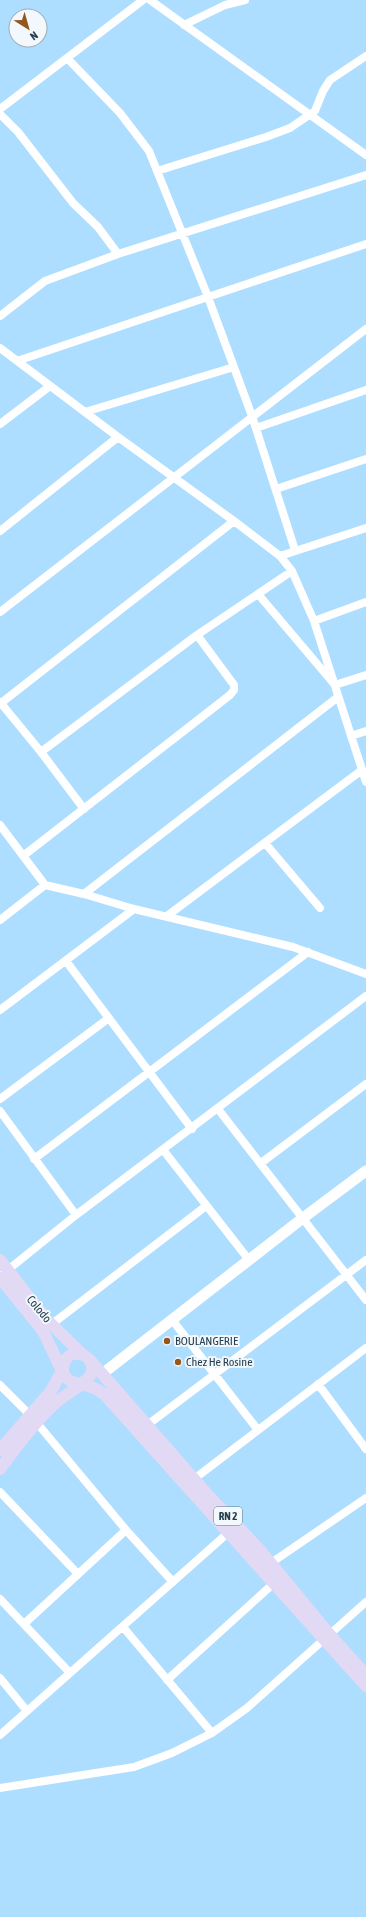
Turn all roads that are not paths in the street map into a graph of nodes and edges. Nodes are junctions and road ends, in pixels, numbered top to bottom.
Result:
1 (143, 0) edge
2 (150, 0) edge
3 (245, 0) edge
4 (184, 25) junction
5 (366, 56) edge
6 (67, 58) junction
7 (0, 109) edge
8 (0, 114) edge
9 (310, 114) junction
10 (366, 156) edge
11 (157, 171) junction
12 (366, 175) edge
13 (183, 234) junction
14 (366, 244) edge
15 (118, 254) junction
16 (208, 297) junction
17 (0, 316) edge
18 (366, 329) edge
19 (0, 348) edge
20 (17, 361) junction
21 (234, 367) junction
22 (50, 386) junction
23 (366, 390) edge
24 (85, 412) junction
25 (252, 416) junction
26 (0, 424) edge
27 (256, 428) junction
28 (118, 437) junction
29 (366, 459) edge
30 (175, 477) junction
31 (276, 489) junction
32 (234, 520) junction
33 (366, 528) edge
34 (0, 531) edge
35 (295, 550) junction
36 (280, 556) junction
37 (292, 571) junction
38 (258, 594) junction
39 (366, 602) edge
40 (0, 612) edge
41 (314, 621) junction
42 (197, 635) junction
43 (366, 674) edge
44 (335, 685) junction
45 (338, 697) junction
46 (0, 702) edge
47 (366, 731) edge
48 (351, 736) junction
49 (41, 752) junction
50 (362, 770) junction
51 (366, 782) edge
52 (84, 809) junction
53 (0, 825) edge
54 (265, 843) junction
55 (24, 856) junction
56 (45, 885) junction
57 (84, 894) junction
58 (320, 908) dead end
59 (134, 909) junction
60 (167, 916) junction
61 (0, 920) edge
62 (308, 952) junction
63 (66, 961) junction
64 (366, 974) edge
65 (366, 996) edge
66 (0, 1010) edge
67 (109, 1018) junction
68 (149, 1073) junction
69 (366, 1084) edge
70 (0, 1099) edge
71 (218, 1109) junction
72 (0, 1112) edge
73 (192, 1129) junction
74 (164, 1150) junction
75 (34, 1159) junction
76 (261, 1163) junction
77 (366, 1171) edge
78 (206, 1206) junction
79 (76, 1216) junction
80 (303, 1218) junction
81 (0, 1260) edge
82 (249, 1260) junction
83 (366, 1260) edge
84 (3, 1275) edge
85 (347, 1275) junction
86 (366, 1300) edge
87 (173, 1321) junction
88 (52, 1324) junction
89 (366, 1348) edge
90 (86, 1356) junction
91 (62, 1371) junction
92 (102, 1374) junction
93 (216, 1375) junction
94 (80, 1383) junction
95 (318, 1384) junction
96 (0, 1385) edge
97 (34, 1419) junction
98 (146, 1426) junction
99 (258, 1430) junction
100 (363, 1440) edge
101 (366, 1449) edge
102 (0, 1450) edge
103 (0, 1469) edge
104 (194, 1479) junction
105 (0, 1492) edge
106 (366, 1498) edge
107 (126, 1530) junction
108 (228, 1532) junction
109 (271, 1563) junction
110 (78, 1574) junction
111 (173, 1582) junction
112 (274, 1583) junction
113 (0, 1599) edge
114 (366, 1602) edge
115 (24, 1624) junction
116 (123, 1627) junction
117 (327, 1638) junction
118 (70, 1673) junction
119 (366, 1675) edge
120 (0, 1678) edge
121 (167, 1680) junction
122 (366, 1686) edge
123 (27, 1711) junction
124 (212, 1733) junction
125 (0, 1735) edge
126 (0, 1788) edge

1 - 6 street
2 - 4 street
3 - 4 street
4 - 9 street
5 - 9 street
6 - 7 street
6 - 11 street
8 - 15 street
9 - 10 street
9 - 11 street
11 - 13 street
12 - 13 street
13 - 15 street
13 - 16 street
14 - 16 street
15 - 17 street
16 - 20 street
16 - 21 street
18 - 25 street
19 - 20 street
20 - 22 street
21 - 24 street
21 - 25 street
22 - 24 street
22 - 26 street
23 - 27 street
24 - 28 street
25 - 27 street
25 - 30 street
27 - 31 street
28 - 30 street
28 - 34 street
29 - 31 street
30 - 32 street
30 - 40 street
31 - 35 street
32 - 36 street
32 - 46 street
33 - 35 street
35 - 36 street
36 - 37 street
37 - 38 street
37 - 41 street
38 - 42 street
38 - 44 street
39 - 41 street
41 - 44 street
42 - 49 street
42 - 52 street
43 - 44 street
44 - 45 street
45 - 48 street
45 - 57 street
46 - 49 street
47 - 48 street
48 - 50 street
49 - 52 street
50 - 51 street
50 - 54 street
52 - 55 street
53 - 55 street
54 - 58 street
54 - 60 street
55 - 56 street
56 - 57 street
56 - 61 street
57 - 59 street
59 - 60 street
59 - 63 street
60 - 62 street
62 - 64 street
62 - 68 street
63 - 66 street
63 - 67 street
65 - 71 street
67 - 68 street
67 - 70 street
68 - 73 street
68 - 75 street
69 - 76 street
71 - 73 street
71 - 76 street
72 - 75 street
73 - 74 street
74 - 78 street
74 - 79 street
75 - 79 street
76 - 80 street
77 - 80 main road
78 - 82 street
78 - 88 street
79 - 84 street
80 - 82 main road
80 - 85 street
81 - 84 main road, Colodo / RN 2
82 - 87 main road
83 - 85 street
84 - 88 main road, Colodo / RN 2
84 - 91 main road, Colodo / RN 2
85 - 86 street
85 - 93 street
87 - 92 main road
87 - 93 street
88 - 90 main road, Colodo / RN 2
89 - 95 street
90 - 91 main road
90 - 92 main road, RN 2
90 - 94 main road
91 - 94 main road
91 - 97 main road
92 - 98 main road, RN 2
93 - 98 street
93 - 99 street
94 - 97 main road
94 - 108 main road, RN 2
95 - 99 street
95 - 100 street
96 - 97 street
97 - 102 main road
97 - 103 main road
97 - 107 street
98 - 104 main road, RN 2
99 - 104 street
100 - 101 street
104 - 109 main road, RN 2
105 - 110 street
106 - 109 street
107 - 110 street
107 - 111 street
108 - 111 street
108 - 112 main road, RN 2
109 - 117 main road, RN 2
110 - 115 street
111 - 116 street
112 - 117 main road, RN 2
112 - 121 street
113 - 115 street
114 - 117 street
115 - 118 street
116 - 118 street
116 - 121 street
117 - 119 main road, RN 2
117 - 122 main road, RN 2
117 - 124 street
118 - 123 street
120 - 123 street
121 - 124 street
123 - 125 street
124 - 126 street

